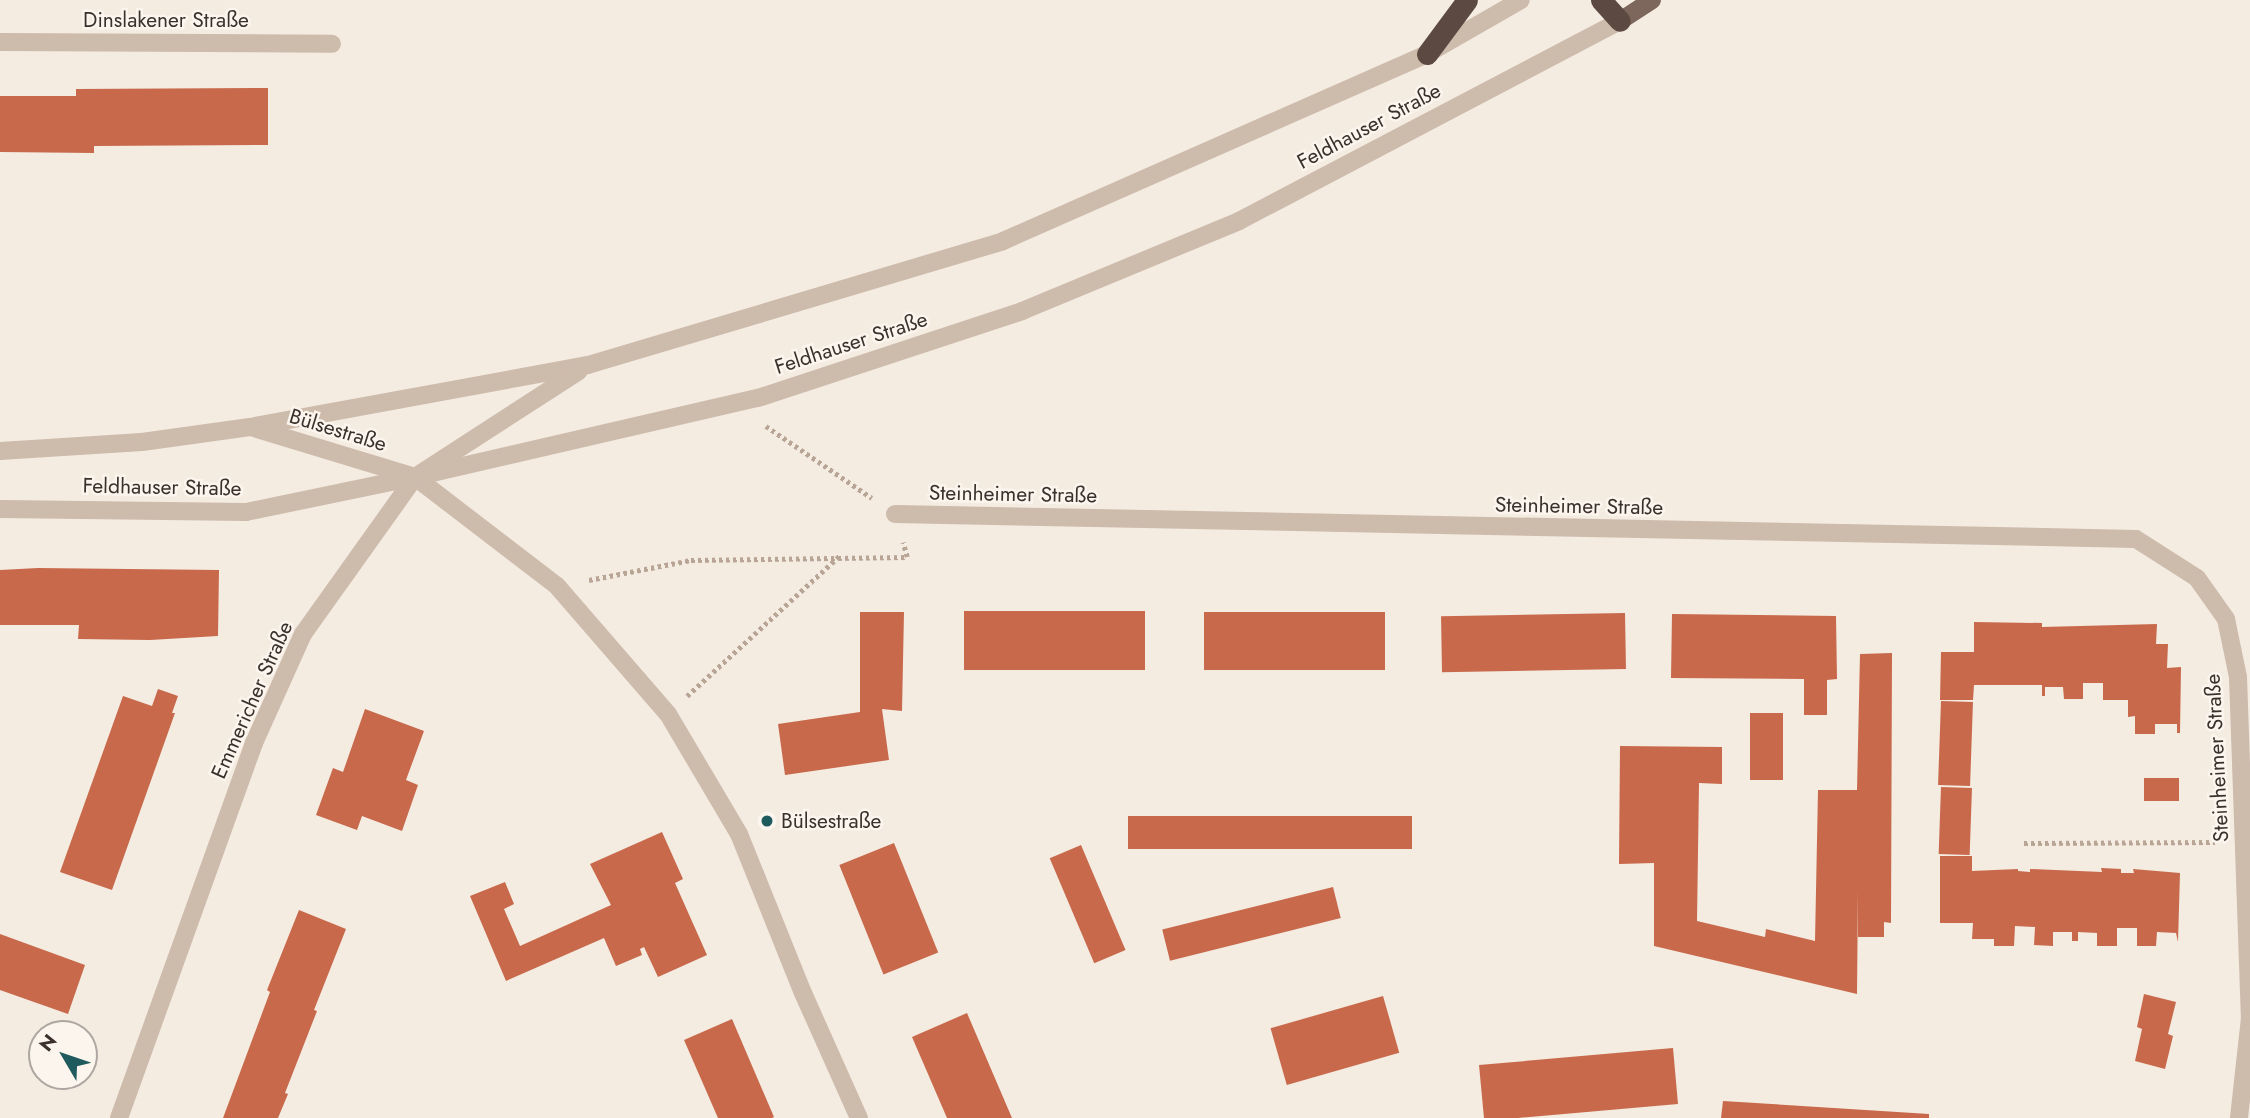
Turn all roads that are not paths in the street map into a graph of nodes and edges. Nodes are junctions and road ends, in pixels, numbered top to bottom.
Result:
1 (1467, 0) edge
2 (1521, 0) edge
3 (1601, 0) edge
4 (1652, 0) edge
5 (1620, 10) edge
6 (0, 42) edge
7 (332, 44) dead end
8 (1427, 54) junction
9 (588, 365) junction
10 (250, 427) junction
11 (0, 451) edge
12 (415, 477) junction
13 (0, 509) edge
14 (895, 514) road end
15 (2250, 1018) edge
16 (119, 1118) edge
17 (859, 1118) edge
18 (2239, 1118) edge

1 - 8 highway
2 - 8 street, Feldhauser Straße
3 - 5 highway
4 - 5 main road, Feldhauser Straße
5 - 12 street, Feldhauser Straße
6 - 7 street, Dinslakener Straße
8 - 9 street, Feldhauser Straße
9 - 10 street, Feldhauser Straße
9 - 12 street, Emmericher Straße
10 - 11 street, Feldhauser Straße
10 - 12 street, Bülsestraße
12 - 13 street, Feldhauser Straße
12 - 16 street, Emmericher Straße
12 - 17 street, Bülsestraße
14 - 15 street, Steinheimer Straße
15 - 18 street, Steinheimer Straße

